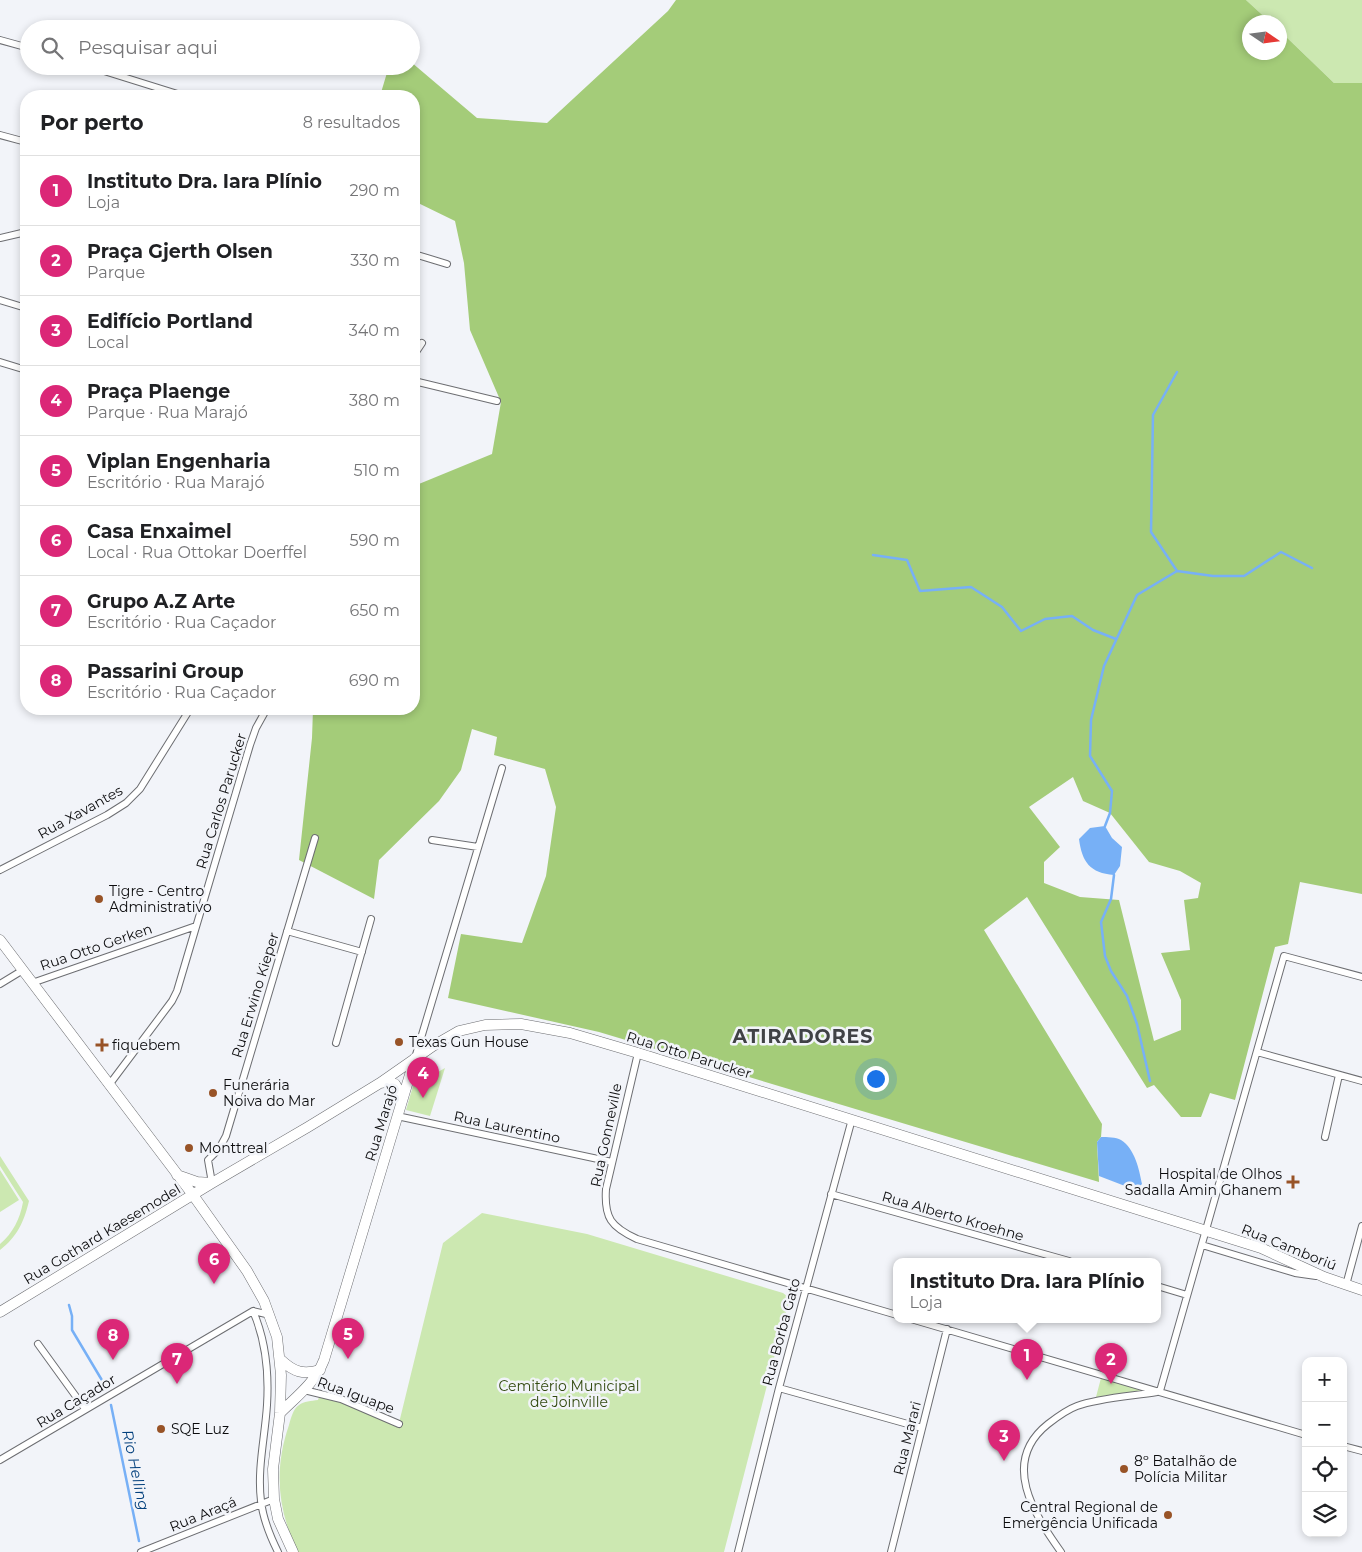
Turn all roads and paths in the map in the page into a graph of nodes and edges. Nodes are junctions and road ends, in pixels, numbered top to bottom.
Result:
1 (0, 40) edge
2 (20, 46) edge
3 (117, 75) edge
4 (165, 90) edge
5 (0, 135) edge
6 (20, 140) edge
7 (20, 233) edge
8 (0, 238) edge
9 (420, 256) edge
10 (447, 264) dead end
11 (0, 300) edge
12 (20, 306) edge
13 (422, 343) dead end
14 (420, 346) edge
15 (0, 362) edge
16 (20, 368) edge
17 (420, 382) edge
18 (497, 401) dead end
19 (186, 715) edge
20 (263, 715) edge
21 (502, 768) dead end
22 (316, 838) dead end
23 (432, 840) dead end
24 (478, 847) junction
25 (0, 870) edge
26 (371, 919) dead end
27 (196, 926) junction
28 (288, 931) junction
29 (0, 940) edge
30 (362, 952) junction
31 (23, 970) junction
32 (1362, 977) edge
33 (32, 982) junction
34 (0, 984) edge
35 (336, 1042) dead end
36 (1257, 1052) junction
37 (638, 1053) junction
38 (415, 1058) junction
39 (1339, 1075) junction
40 (1362, 1081) edge
41 (380, 1083) junction
42 (109, 1085) junction
43 (403, 1098) junction
44 (397, 1116) junction
45 (852, 1120) junction
46 (1325, 1137) dead end
47 (612, 1162) junction
48 (177, 1175) junction
49 (212, 1183) junction
50 (831, 1194) junction
51 (192, 1195) junction
52 (1362, 1226) edge
53 (1206, 1230) junction
54 (1202, 1245) junction
55 (1058, 1258) edge
56 (1324, 1277) junction
57 (1346, 1285) junction
58 (1161, 1287) edge
59 (806, 1288) junction
60 (1362, 1290) edge
61 (1188, 1295) junction
62 (253, 1311) junction
63 (0, 1312) edge
64 (893, 1314) edge
65 (270, 1315) junction
66 (925, 1323) edge
67 (947, 1329) junction
68 (38, 1344) dead end
69 (280, 1360) junction
70 (320, 1370) junction
71 (779, 1388) junction
72 (304, 1390) junction
73 (1160, 1392) junction
74 (85, 1409) junction
75 (280, 1413) junction
76 (400, 1424) dead end
77 (922, 1428) junction
78 (1302, 1434) edge
79 (1347, 1447) edge
80 (1362, 1451) edge
81 (0, 1460) edge
82 (274, 1499) junction
83 (261, 1503) junction
84 (141, 1552) edge
85 (278, 1552) edge
86 (293, 1552) edge
87 (738, 1552) edge
88 (891, 1552) edge
89 (1061, 1552) edge

1 - 2 street
3 - 4 street
5 - 6 street
7 - 8 street
9 - 10 street
11 - 12 street
13 - 14 street
15 - 16 street
17 - 18 street
19 - 25 street, Rua Xavantes
20 - 27 street, Rua Carlos Parucker
21 - 24 street, Rua Marajó
22 - 28 street, Rua Erwino Kieper
23 - 24 street
24 - 38 street, Rua Marajó
26 - 30 street
27 - 33 street, Rua Otto Gerken
27 - 42 street, Rua Carlos Parucker
28 - 30 street
28 - 49 street, Rua Erwino Kieper
29 - 31 main road
30 - 35 street
31 - 33 main road
31 - 34 street
32 - 36 street
33 - 42 main road
36 - 39 street
36 - 53 street
37 - 38 main road, Rua Otto Parucker
37 - 45 main road, Rua Otto Parucker
37 - 47 street, Rua Gonneville
38 - 41 main road, Rua Otto Parucker
38 - 43 main road, Rua Marajó
39 - 40 street
39 - 46 street
41 - 43 main road
41 - 49 main road, Rua Otto Parucker
42 - 48 main road
43 - 44 main road, Rua Marajó
44 - 47 street, Rua Laurentino
44 - 70 main road, Rua Marajó
45 - 50 street, Rua Borba Gato
45 - 53 main road, Rua Otto Parucker
47 - 59 street, Rua Gonneville
48 - 49 main road
48 - 51 main road
49 - 51 main road, Rua Otto Parucker
50 - 55 street, Rua Alberto Kroehne
50 - 59 street, Rua Borba Gato
51 - 63 main road, Rua Gothard Kaesemodel
51 - 65 main road
52 - 57 street
53 - 54 street
53 - 56 main road, Rua Camboriú
54 - 56 street
54 - 61 street
56 - 57 main road, Rua Camboriú
57 - 60 main road, Rua Camboriú
58 - 61 street
59 - 64 street
59 - 71 street, Rua Borba Gato
61 - 73 street
62 - 65 street
62 - 74 street, Rua Caçador
62 - 83 street
65 - 69 main road
66 - 67 street
67 - 73 street
67 - 77 street, Rua Marari
68 - 74 street
69 - 70 main road
69 - 75 main road
70 - 72 main road, Rua Marajó
71 - 77 street
71 - 87 street, Rua Borba Gato
72 - 75 main road, Rua Marajó
72 - 76 street, Rua Iguape
73 - 78 street
73 - 89 street
74 - 81 street, Rua Caçador
75 - 82 main road
77 - 88 street, Rua Marari
79 - 80 street
82 - 83 street, Rua Araçá
82 - 86 main road
83 - 84 street, Rua Araçá
83 - 85 street

